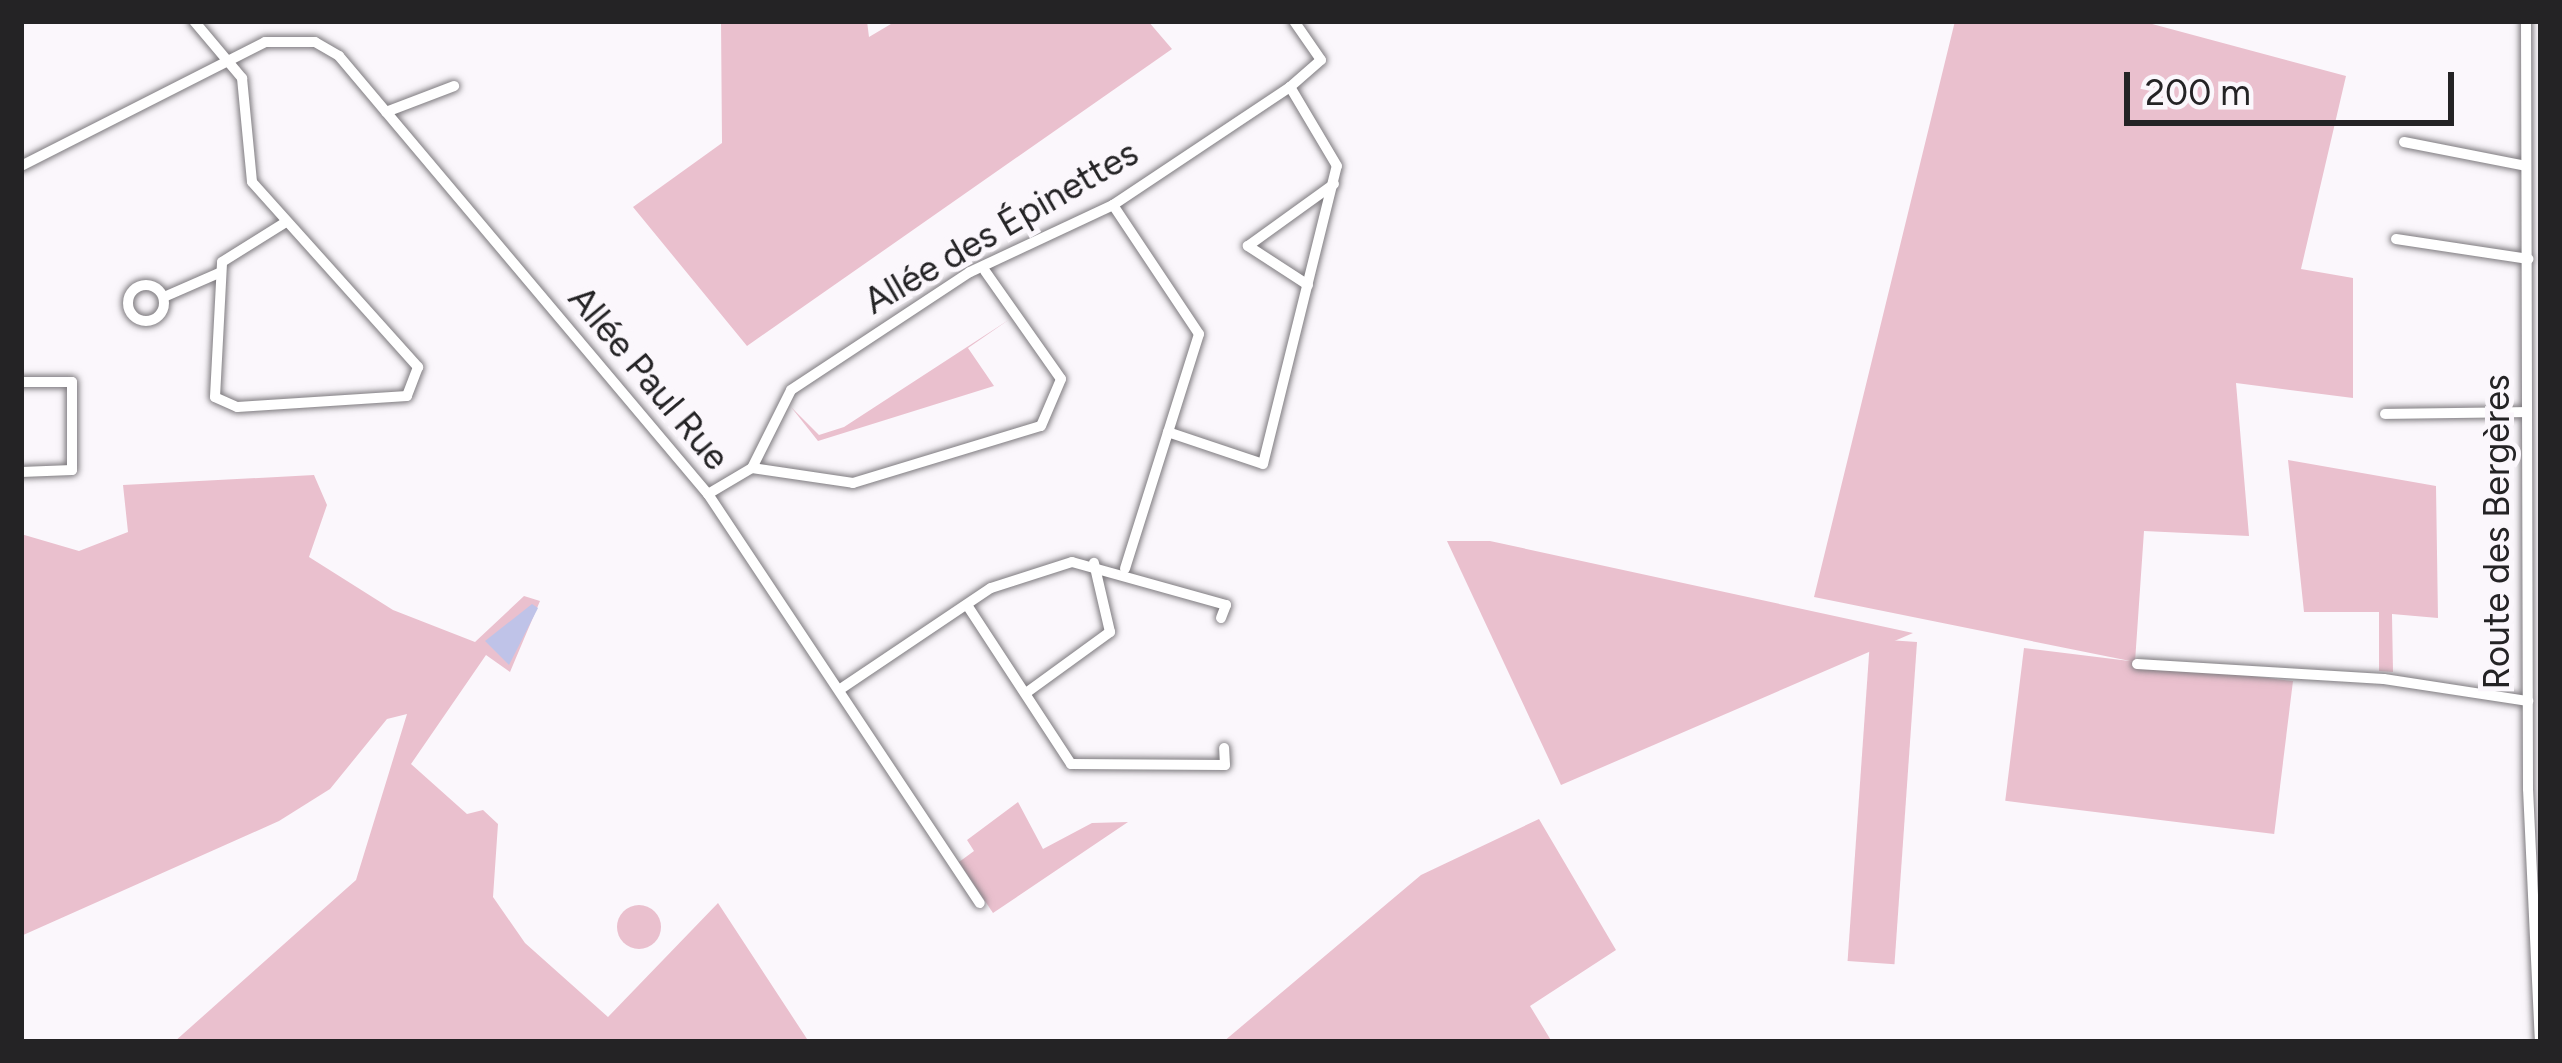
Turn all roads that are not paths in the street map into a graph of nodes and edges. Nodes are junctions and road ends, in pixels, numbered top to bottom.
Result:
1 (194, 21) edge
2 (1294, 21) edge
3 (2525, 21) edge
4 (2541, 53) edge
5 (2525, 55) junction
6 (230, 61) junction
7 (454, 86) dead end
8 (1290, 87) junction
9 (386, 112) junction
10 (2404, 142) dead end
11 (21, 166) edge
12 (2526, 166) junction
13 (1334, 184) junction
14 (1113, 205) junction
15 (286, 222) junction
16 (2396, 239) dead end
17 (2528, 259) junction
18 (986, 271) junction
19 (219, 273) junction
20 (1308, 285) junction
21 (164, 297) dead end
22 (21, 382) edge
23 (2541, 405) edge
24 (2526, 409) junction
25 (2385, 414) dead end
26 (1168, 432) junction
27 (752, 468) junction
28 (21, 472) edge
29 (708, 494) junction
30 (1094, 562) junction
31 (1124, 569) junction
32 (967, 605) junction
33 (1221, 618) dead end
34 (2137, 664) dead end
35 (838, 690) junction
36 (1025, 693) junction
37 (2532, 695) edge
38 (1224, 748) dead end
39 (980, 903) dead end
40 (2540, 1042) edge

1 - 6 street
2 - 8 street
3 - 5 street, Route des Bergères
4 - 5 street
5 - 12 street, Route des Bergères
6 - 9 street, Allée Paul Rue
6 - 11 street, Allée Paul Rue
6 - 15 street
7 - 9 street
8 - 13 street
8 - 14 street, Allée des Épinettes
9 - 29 street, Allée Paul Rue
10 - 12 street
12 - 17 street, Route des Bergères
13 - 20 street
13 - 20 street
14 - 18 street, Allée des Épinettes
14 - 26 street
15 - 19 street
15 - 19 street
16 - 17 street
17 - 24 street, Route des Bergères
18 - 27 street, Allée des Épinettes
18 - 27 street
19 - 21 street
20 - 26 street
22 - 28 street
23 - 24 street
24 - 25 street
24 - 37 street, Route des Bergères
26 - 31 street
27 - 29 street
29 - 35 street, Allée Paul Rue
30 - 31 street
30 - 32 street
30 - 36 street
31 - 33 street
32 - 35 street
32 - 36 street
34 - 37 street
35 - 39 street, Allée Paul Rue
36 - 38 street
37 - 40 street, Route des Bergères

